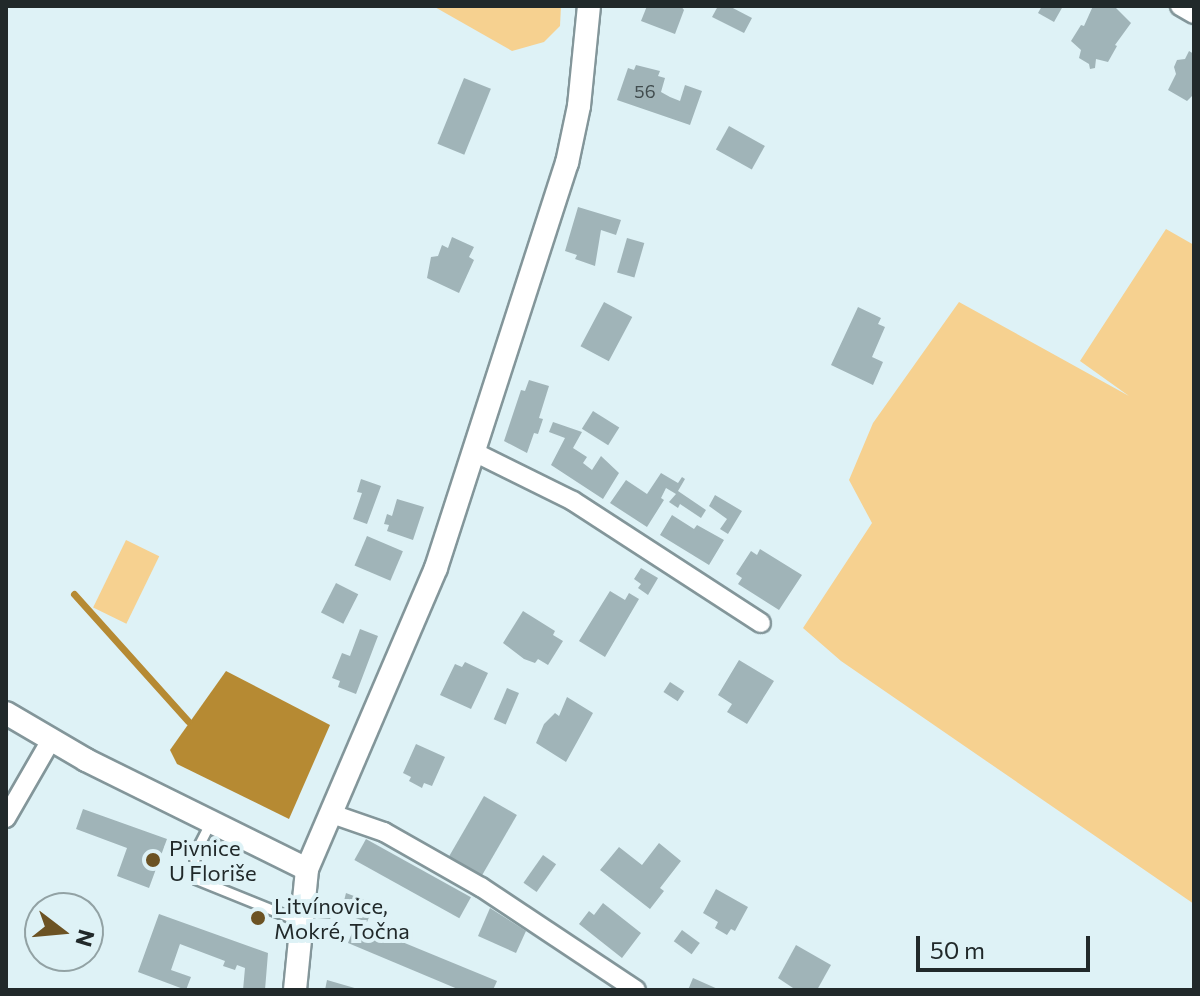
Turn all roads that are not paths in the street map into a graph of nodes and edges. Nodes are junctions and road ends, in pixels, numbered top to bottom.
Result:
1 (589, 6) edge
2 (1180, 6) edge
3 (1194, 14) edge
4 (474, 452) junction
5 (761, 623) dead end
6 (6, 713) edge
7 (51, 740) junction
8 (332, 814) junction
9 (6, 818) edge
10 (211, 821) junction
11 (307, 869) junction
12 (300, 921) junction
13 (295, 990) edge
14 (636, 990) edge

1 - 4 street
2 - 3 street
4 - 5 street
4 - 8 street
6 - 7 street
7 - 9 street
7 - 10 street
8 - 11 street
8 - 14 street
10 - 11 street
10 - 12 lane
11 - 12 street
12 - 13 street

